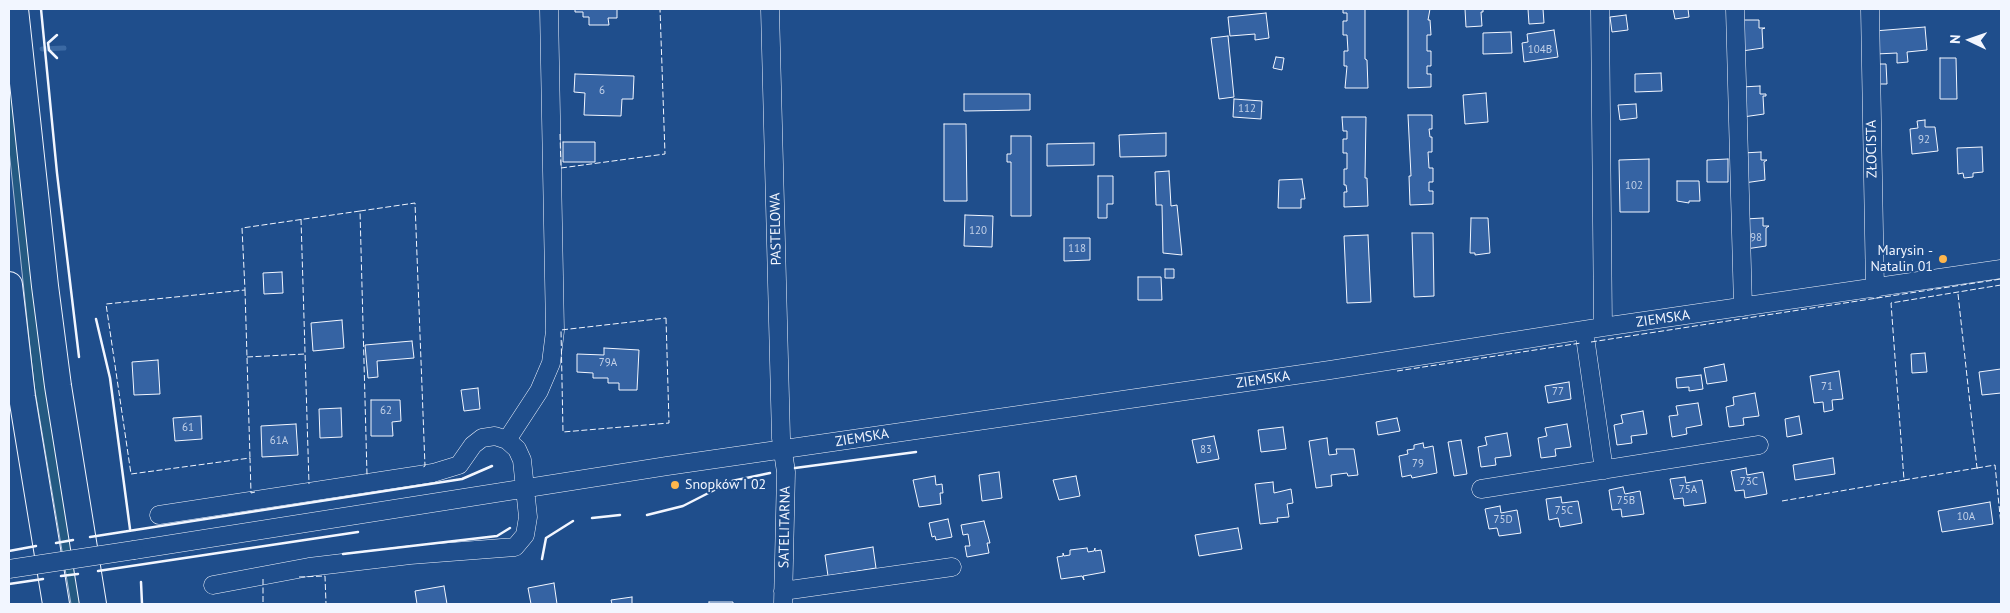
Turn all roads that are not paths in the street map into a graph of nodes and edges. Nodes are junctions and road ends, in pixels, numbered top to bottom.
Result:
1 (15, 9) edge
2 (549, 9) edge
3 (770, 9) edge
4 (1600, 9) edge
5 (1735, 9) edge
6 (1870, 9) edge
7 (2001, 269) edge
8 (9, 285) edge
9 (1875, 289) junction
10 (1743, 308) junction
11 (1603, 327) junction
12 (1584, 330) junction
13 (507, 440) junction
14 (1759, 445) dead end
15 (782, 450) junction
16 (1604, 470) junction
17 (525, 488) junction
18 (1481, 489) dead end
19 (160, 515) dead end
20 (952, 567) dead end
21 (9, 570) edge
22 (213, 585) dead end
23 (783, 598) edge
24 (56, 604) edge
25 (93, 604) edge

1 - 25 highway
2 - 13 street
3 - 15 street, PASTELOWA
4 - 11 street
5 - 10 street
6 - 9 street, ZŁOCISTA
7 - 9 street, ZIEMSKA
8 - 24 highway
9 - 10 street, ZIEMSKA
10 - 11 street, ZIEMSKA
11 - 12 street, ZIEMSKA
12 - 15 street, ZIEMSKA
12 - 16 street
13 - 17 street
13 - 19 street
14 - 16 street
15 - 17 street, ZIEMSKA
15 - 23 street, SATELITARNA
16 - 18 street
17 - 21 street, ZIEMSKA, bridge
17 - 22 street
20 - 23 street

